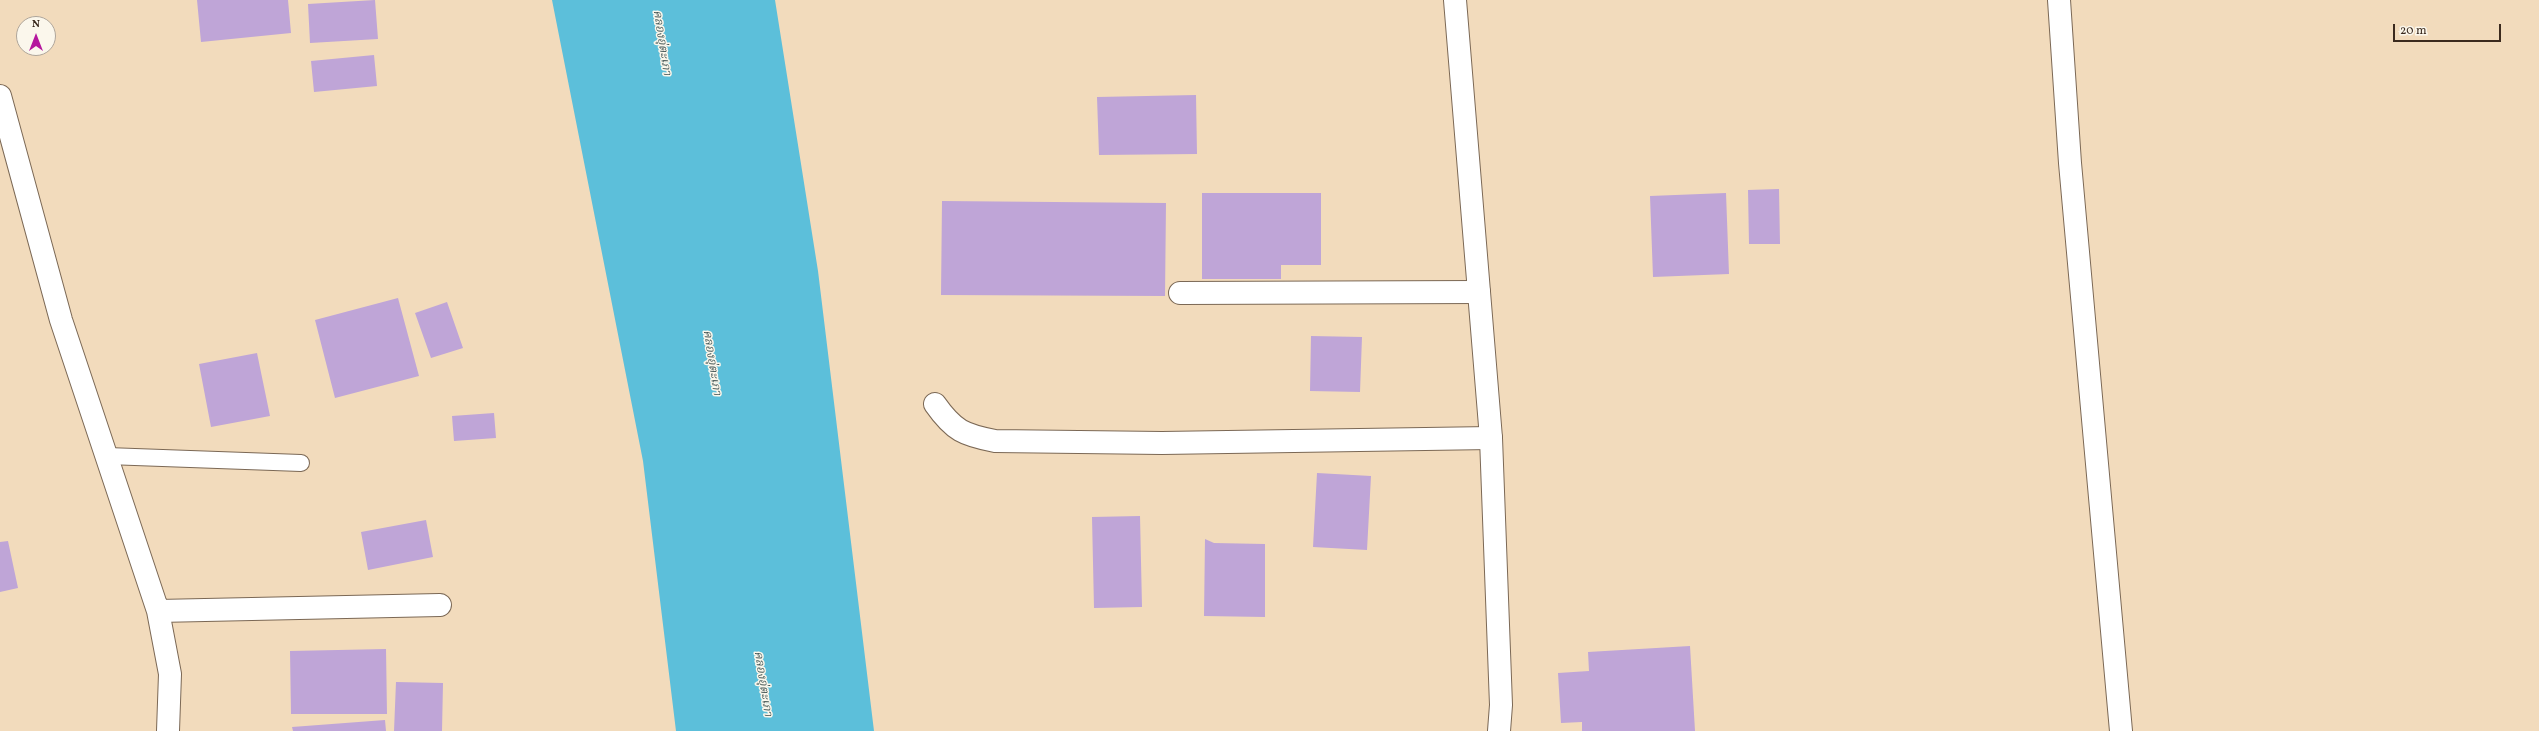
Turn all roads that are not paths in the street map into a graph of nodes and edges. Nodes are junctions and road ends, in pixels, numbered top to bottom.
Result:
1 (1455, 0) edge
2 (2059, 0) edge
3 (0, 96) edge
4 (1479, 292) junction
5 (1180, 293) dead end
6 (935, 404) dead end
7 (1491, 438) junction
8 (107, 456) junction
9 (301, 463) dead end
10 (440, 605) dead end
11 (158, 611) junction
12 (168, 731) edge
13 (1499, 731) edge
14 (2121, 731) edge

1 - 4 street
2 - 14 street
3 - 8 street
4 - 5 street
4 - 7 street
6 - 7 street
7 - 13 street
8 - 9 lane
8 - 11 street
10 - 11 street
11 - 12 street

